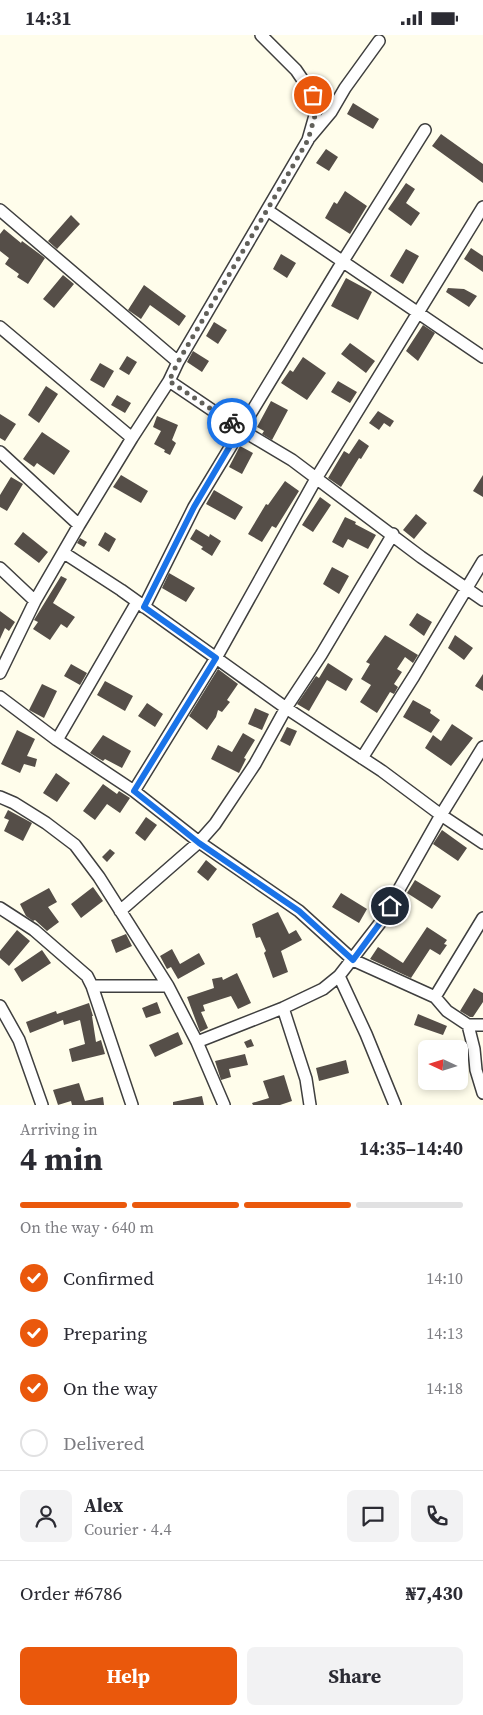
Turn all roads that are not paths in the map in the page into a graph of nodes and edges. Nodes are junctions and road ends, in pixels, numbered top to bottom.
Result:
1 (260, 36) edge
2 (379, 41) dead end
3 (425, 130) dead end
4 (308, 140) junction
5 (483, 207) edge
6 (0, 210) edge
7 (267, 210) junction
8 (343, 261) junction
9 (418, 313) junction
10 (0, 327) edge
11 (483, 357) edge
12 (178, 362) junction
13 (169, 381) junction
14 (240, 429) junction
15 (132, 438) junction
16 (0, 453) edge
17 (317, 477) junction
18 (79, 525) junction
19 (393, 534) junction
20 (64, 553) junction
21 (483, 561) edge
22 (0, 568) edge
23 (466, 588) junction
24 (483, 599) edge
25 (35, 601) junction
26 (140, 604) junction
27 (216, 658) junction
28 (0, 673) edge
29 (0, 697) edge
30 (286, 708) junction
31 (58, 740) junction
32 (483, 747) edge
33 (362, 758) junction
34 (134, 791) junction
35 (0, 797) edge
36 (441, 815) junction
37 (199, 843) junction
38 (483, 843) edge
39 (0, 908) edge
40 (120, 911) junction
41 (483, 918) edge
42 (353, 960) junction
43 (339, 976) junction
44 (92, 986) junction
45 (168, 986) junction
46 (435, 997) junction
47 (0, 1006) edge
48 (283, 1008) junction
49 (468, 1025) junction
50 (483, 1025) edge
51 (197, 1042) junction
52 (483, 1093) edge
53 (42, 1105) edge
54 (132, 1105) edge
55 (224, 1105) edge
56 (310, 1105) edge
57 (396, 1105) edge

1 - 4 street
2 - 4 street
3 - 8 street
4 - 7 street
5 - 9 street
6 - 12 street
7 - 8 street
7 - 12 street
8 - 9 street
8 - 14 street
9 - 11 street
9 - 17 street
10 - 15 street
12 - 13 street
13 - 14 street
13 - 15 street
14 - 17 street
14 - 26 street
15 - 18 street
16 - 18 street
17 - 19 street
17 - 27 street
18 - 20 street
19 - 23 street
19 - 30 street
20 - 25 street
20 - 26 street
21 - 23 street
22 - 25 street
23 - 24 street
23 - 33 street
25 - 28 street
26 - 27 street
26 - 31 street
27 - 30 street
27 - 34 street
29 - 31 street
30 - 33 street
30 - 37 street
31 - 34 street
32 - 36 street
33 - 36 street
34 - 37 street
35 - 40 street
36 - 38 street
36 - 42 street
37 - 40 street
37 - 42 street
39 - 44 street
40 - 45 street
41 - 46 street
42 - 43 street
42 - 46 street
43 - 48 street
43 - 57 street
44 - 45 street
44 - 54 street
45 - 51 street
46 - 49 street
47 - 53 street
48 - 51 street
48 - 56 street
49 - 50 street
49 - 52 street
51 - 55 street

